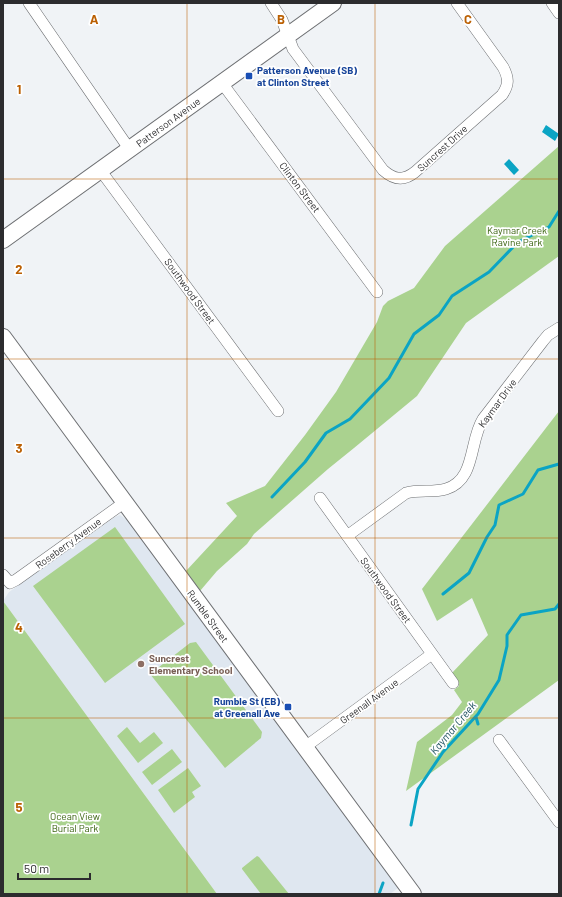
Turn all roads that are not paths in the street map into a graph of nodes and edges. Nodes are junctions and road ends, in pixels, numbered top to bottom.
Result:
1 (29, 3) edge
2 (270, 3) edge
3 (333, 3) edge
4 (457, 3) edge
5 (552, 3) edge
6 (559, 13) edge
7 (288, 36) junction
8 (222, 84) junction
9 (130, 150) junction
10 (101, 171) junction
11 (3, 240) edge
12 (377, 292) dead end
13 (559, 328) edge
14 (3, 337) edge
15 (278, 411) dead end
16 (320, 498) dead end
17 (125, 502) junction
18 (348, 536) junction
19 (7, 579) edge
20 (432, 654) junction
21 (453, 683) dead end
22 (498, 740) dead end
23 (305, 748) junction
24 (559, 822) edge
25 (413, 894) edge

1 - 9 street
2 - 7 street, Suncrest Drive
3 - 7 street, Patterson Avenue
4 - 7 street, Suncrest Drive
5 - 6 street
7 - 8 street, Patterson Avenue
8 - 9 street, Patterson Avenue
8 - 12 street, Clinton Street
9 - 10 street, Patterson Avenue
10 - 11 street, Patterson Avenue
10 - 15 street, Southwood Street
13 - 18 street, Kaymar Drive
14 - 17 street, Rumble Street
16 - 18 street, Southwood Street
17 - 19 street, Roseberry Avenue
17 - 23 street, Rumble Street
18 - 20 street, Southwood Street
20 - 21 street, Southwood Street
20 - 23 street, Greenall Avenue
22 - 24 street
23 - 25 street, Rumble Street

